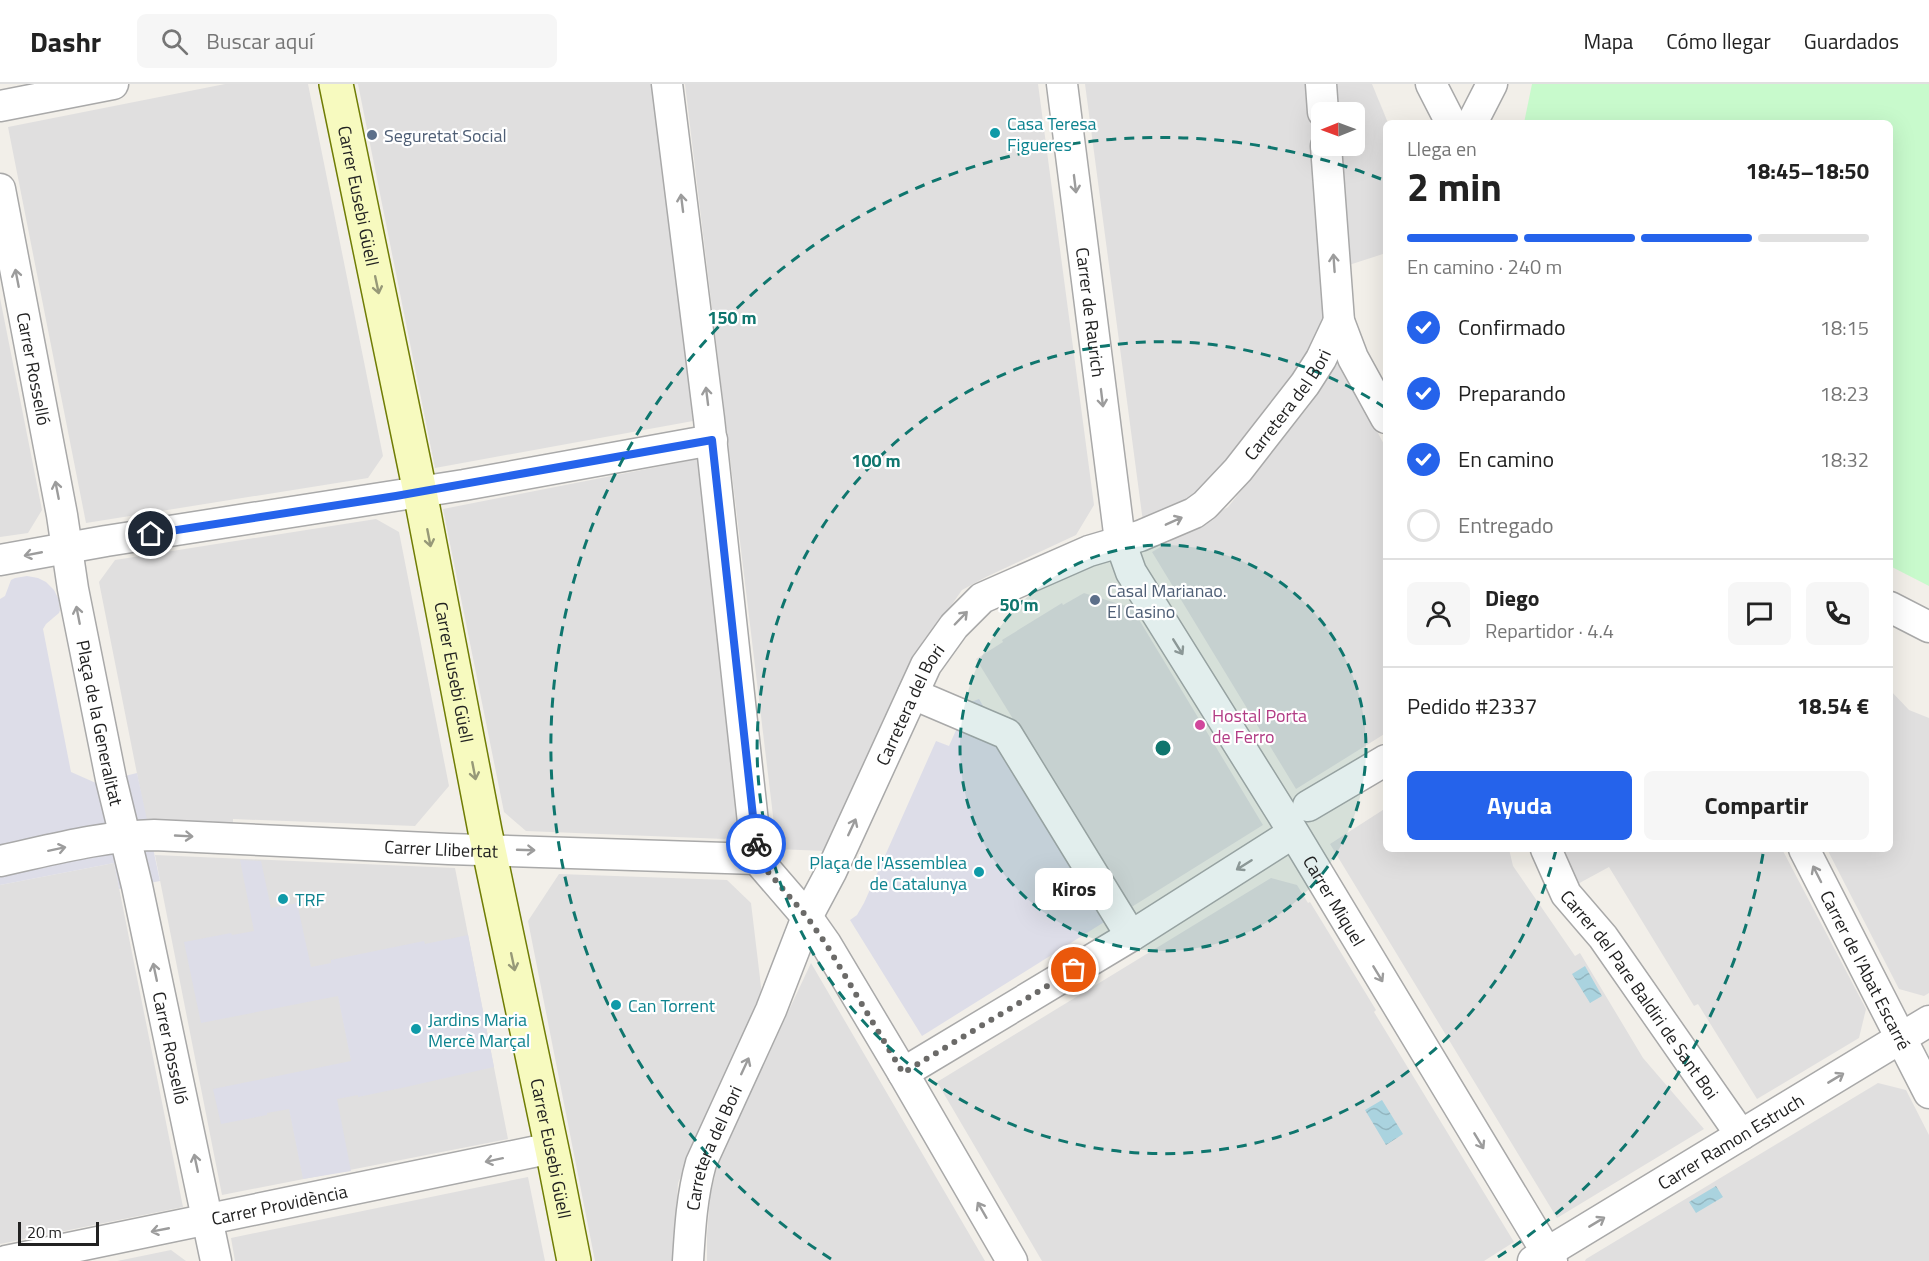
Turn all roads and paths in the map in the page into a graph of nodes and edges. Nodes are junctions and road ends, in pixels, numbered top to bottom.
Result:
1 (113, 84) edge
2 (336, 84) edge
3 (667, 84) edge
4 (1062, 84) edge
5 (1321, 84) edge
6 (1431, 84) edge
7 (1492, 84) edge
8 (1322, 102) edge
9 (0, 106) edge
10 (1449, 120) edge
11 (1474, 120) edge
12 (1327, 156) edge
13 (0, 189) edge
14 (1339, 321) junction
15 (1383, 413) edge
16 (712, 440) junction
17 (420, 492) junction
18 (1120, 541) junction
19 (67, 548) junction
20 (0, 560) edge
21 (1893, 609) edge
22 (1929, 627) edge
23 (913, 693) junction
24 (1383, 762) edge
25 (1308, 806) dead end
26 (1293, 833) junction
27 (126, 836) junction
28 (490, 850) junction
29 (1547, 852) edge
30 (1806, 852) edge
31 (757, 859) junction
32 (0, 861) edge
33 (807, 917) junction
34 (1131, 936) junction
35 (1929, 1021) edge
36 (1901, 1038) junction
37 (903, 1073) junction
38 (1929, 1093) edge
39 (1741, 1135) junction
40 (552, 1148) junction
41 (208, 1221) junction
42 (1544, 1258) edge
43 (6, 1261) edge
44 (216, 1261) edge
45 (574, 1261) edge
46 (688, 1261) edge
47 (1012, 1261) edge

1 - 9 street
2 -> 17 street, Carrer Eusebi Güell
16 -> 3 street
4 -> 18 street, Carrer de Raurich
5 - 8 street
6 - 10 street
7 - 11 street
14 -> 12 street
19 -> 13 street, Carrer Rosselló
14 - 15 street
18 -> 14 street, Carretera del Bori
16 - 17 street
16 - 31 street
17 - 19 street
17 -> 28 street, Carrer Eusebi Güell
23 -> 18 street, Carretera del Bori
18 -> 26 street, Carrer Miquel
19 -> 20 street
27 -> 19 street, Plaça de la Generalitat
21 - 22 street
33 -> 23 street, Carretera del Bori
23 - 34 street
24 - 25 street
26 -> 34 street
26 -> 42 street, Carrer Miquel
27 -> 28 street, Carrer Llibertat
32 -> 27 street
41 -> 27 street, Carrer Rosselló
28 -> 31 street, Carrer Llibertat
28 -> 40 street, Carrer Eusebi Güell
29 - 39 street, Carrer del Pare Baldiri de Sant Boi
36 -> 30 street, Carrer de l'Abat Escarré
31 - 33 street
33 - 37 street
46 -> 33 street, Carretera del Bori
34 - 37 street
35 - 36 street, Carrer Ramon Estruch
36 - 38 street, Carrer de l'Abat Escarré
39 -> 36 street, Carrer Ramon Estruch
47 -> 37 street
42 -> 39 street, Carrer Ramon Estruch
40 -> 41 street, Carrer Providència
40 - 45 street, Carrer Eusebi Güell
41 -> 43 street, Carrer Providència
41 - 44 street, Carrer Rosselló

